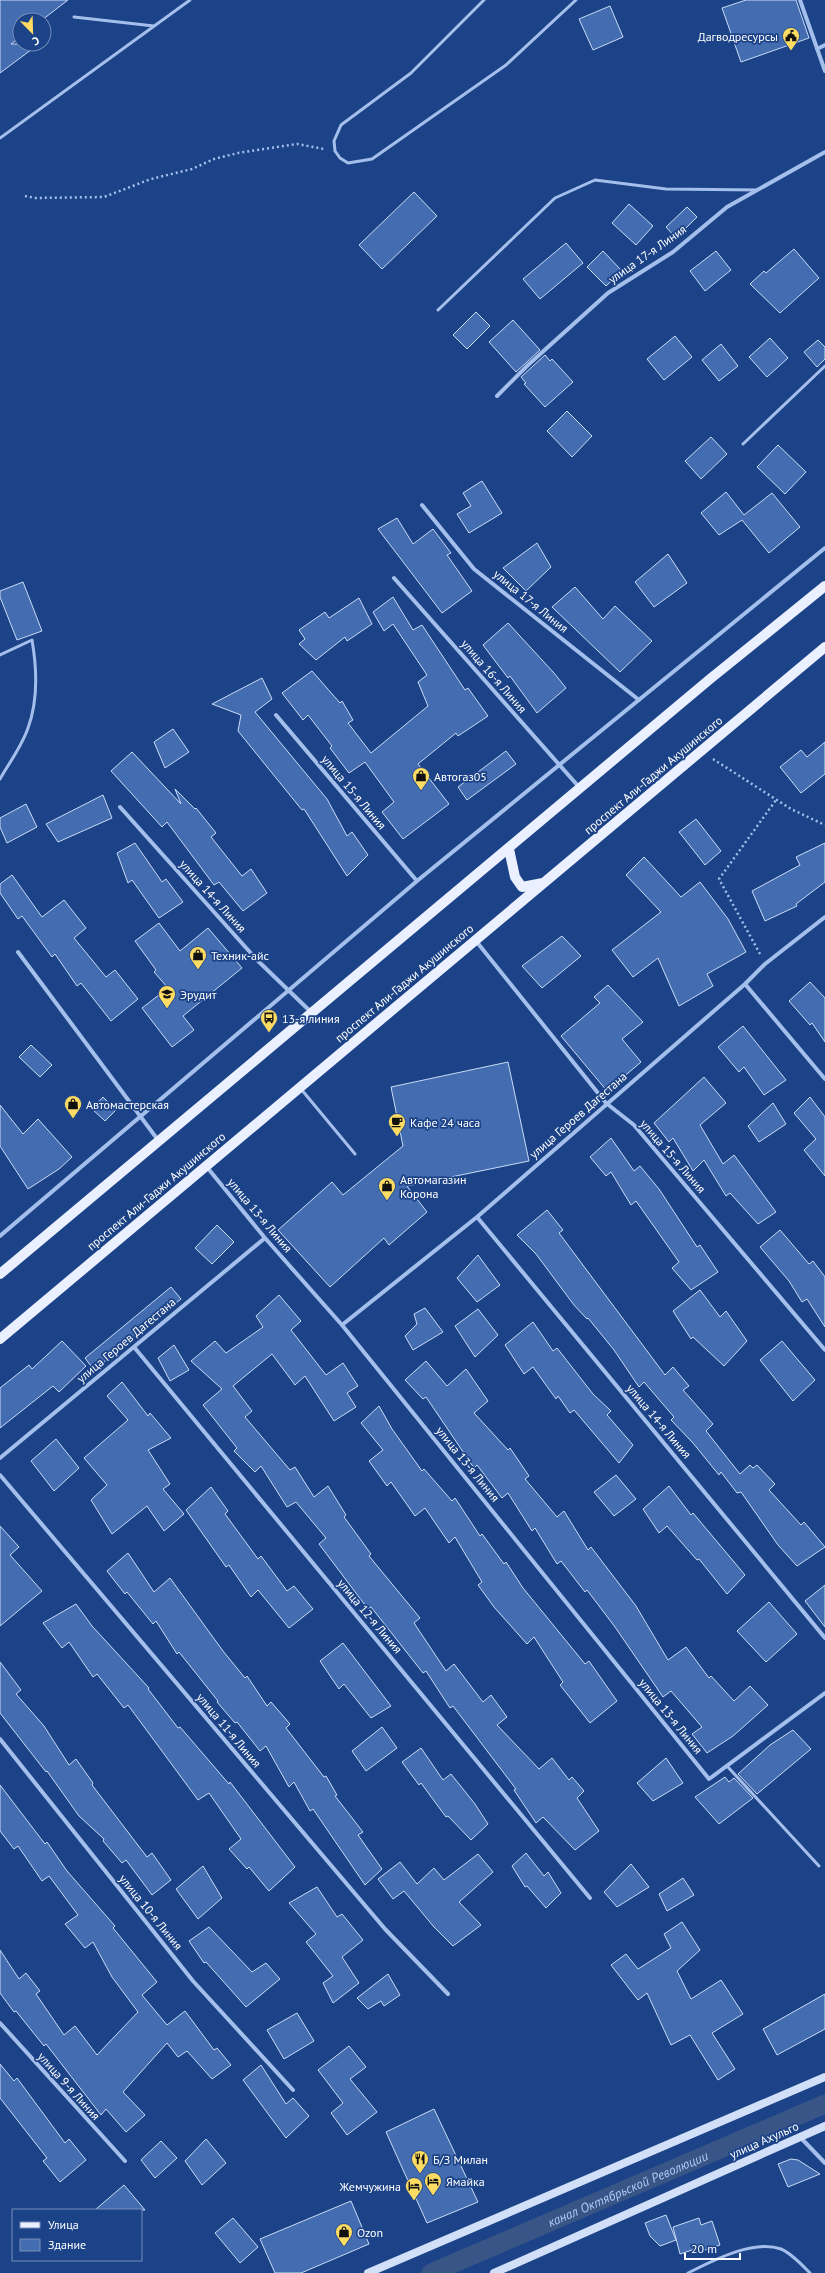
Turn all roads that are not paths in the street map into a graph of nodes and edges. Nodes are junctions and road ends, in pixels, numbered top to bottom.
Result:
1 (190, 0) edge
2 (484, 0) edge
3 (576, 0) edge
4 (800, 0) edge
5 (74, 17) dead end
6 (154, 26) junction
7 (825, 45) edge
8 (817, 49) junction
9 (825, 71) edge
10 (0, 138) edge
11 (825, 152) edge
12 (757, 190) junction
13 (438, 310) dead end
14 (825, 366) edge
15 (497, 396) dead end
16 (743, 444) dead end
17 (422, 505) dead end
18 (825, 548) edge
19 (394, 578) dead end
20 (825, 586) edge
21 (825, 647) edge
22 (0, 656) edge
23 (639, 700) junction
24 (276, 715) dead end
25 (559, 764) junction
26 (0, 779) edge
27 (580, 788) junction
28 (120, 807) dead end
29 (509, 849) junction
30 (417, 881) junction
31 (544, 883) junction
32 (825, 917) edge
33 (475, 941) junction
34 (18, 952) dead end
35 (745, 984) junction
36 (289, 991) junction
37 (311, 1012) junction
38 (825, 1079) edge
39 (299, 1088) junction
40 (606, 1103) junction
41 (140, 1116) junction
42 (158, 1140) junction
43 (354, 1154) dead end
44 (206, 1165) junction
45 (477, 1217) junction
46 (0, 1236) edge
47 (265, 1238) junction
48 (0, 1274) edge
49 (342, 1325) junction
50 (0, 1339) edge
51 (134, 1347) junction
52 (825, 1350) edge
53 (0, 1458) edge
54 (0, 1475) edge
55 (825, 1638) edge
56 (825, 1693) edge
57 (0, 1739) edge
58 (727, 1766) junction
59 (819, 1866) dead end
60 (590, 1898) dead end
61 (448, 1994) dead end
62 (0, 2023) edge
63 (825, 2077) edge
64 (293, 2090) dead end
65 (825, 2126) edge
66 (800, 2137) junction
67 (125, 2161) dead end
68 (825, 2163) edge
69 (368, 2273) edge
70 (494, 2273) edge
71 (688, 2273) edge
72 (810, 2273) edge

1 - 6 lane
2 - 3 lane
4 - 8 street
5 - 6 lane
6 - 10 lane
7 - 8 street
8 - 9 street
11 - 12 street, улица 17-я Линия
12 - 13 lane
12 - 15 street, улица 17-я Линия
14 - 16 lane
17 - 23 street, улица 17-я Линия
18 - 23 street
19 - 25 street, улица 16-я Линия
20 - 27 main road
21 - 31 main road, проспект Али-Гаджи Акушинского
22 - 26 lane
23 - 25 street
24 - 30 street, улица 15-я Линия
25 - 27 street, улица 16-я Линия
25 - 30 street
27 - 29 main road
28 - 36 street, улица 14-я Линия
29 - 31 main road
29 - 37 main road
30 - 36 street
31 - 33 main road, проспект Али-Гаджи Акушинского
32 - 35 street, улица Героев Дагестана
33 - 39 main road, проспект Али-Гаджи Акушинского
33 - 40 street, улица 15-я Линия
34 - 41 street
35 - 38 street
35 - 40 street, улица Героев Дагестана
36 - 37 street, улица 14-я Линия
36 - 41 street
37 - 42 main road
39 - 43 lane
39 - 44 main road, проспект Али-Гаджи Акушинского
40 - 45 street, улица Героев Дагестана
40 - 52 street, улица 15-я Линия
41 - 42 street
41 - 46 street
42 - 48 main road
44 - 47 street, улица 13-я Линия
44 - 50 main road, проспект Али-Гаджи Акушинского
45 - 49 street, улица Героев Дагестана
45 - 55 street, улица 14-я Линия
47 - 49 street, улица 13-я Линия
47 - 51 street, улица Героев Дагестана
49 - 58 street, улица 13-я Линия
51 - 53 street, улица Героев Дагестана
51 - 60 street, улица 12-я Линия
54 - 61 street, улица 11-я Линия
56 - 58 street
57 - 64 street, улица 10-я Линия
58 - 59 lane
62 - 67 street, улица 9-я Линия
63 - 69 main road
65 - 66 main road, улица Ахульго
66 - 68 street
66 - 70 main road, улица Ахульго
71 - 72 lane

